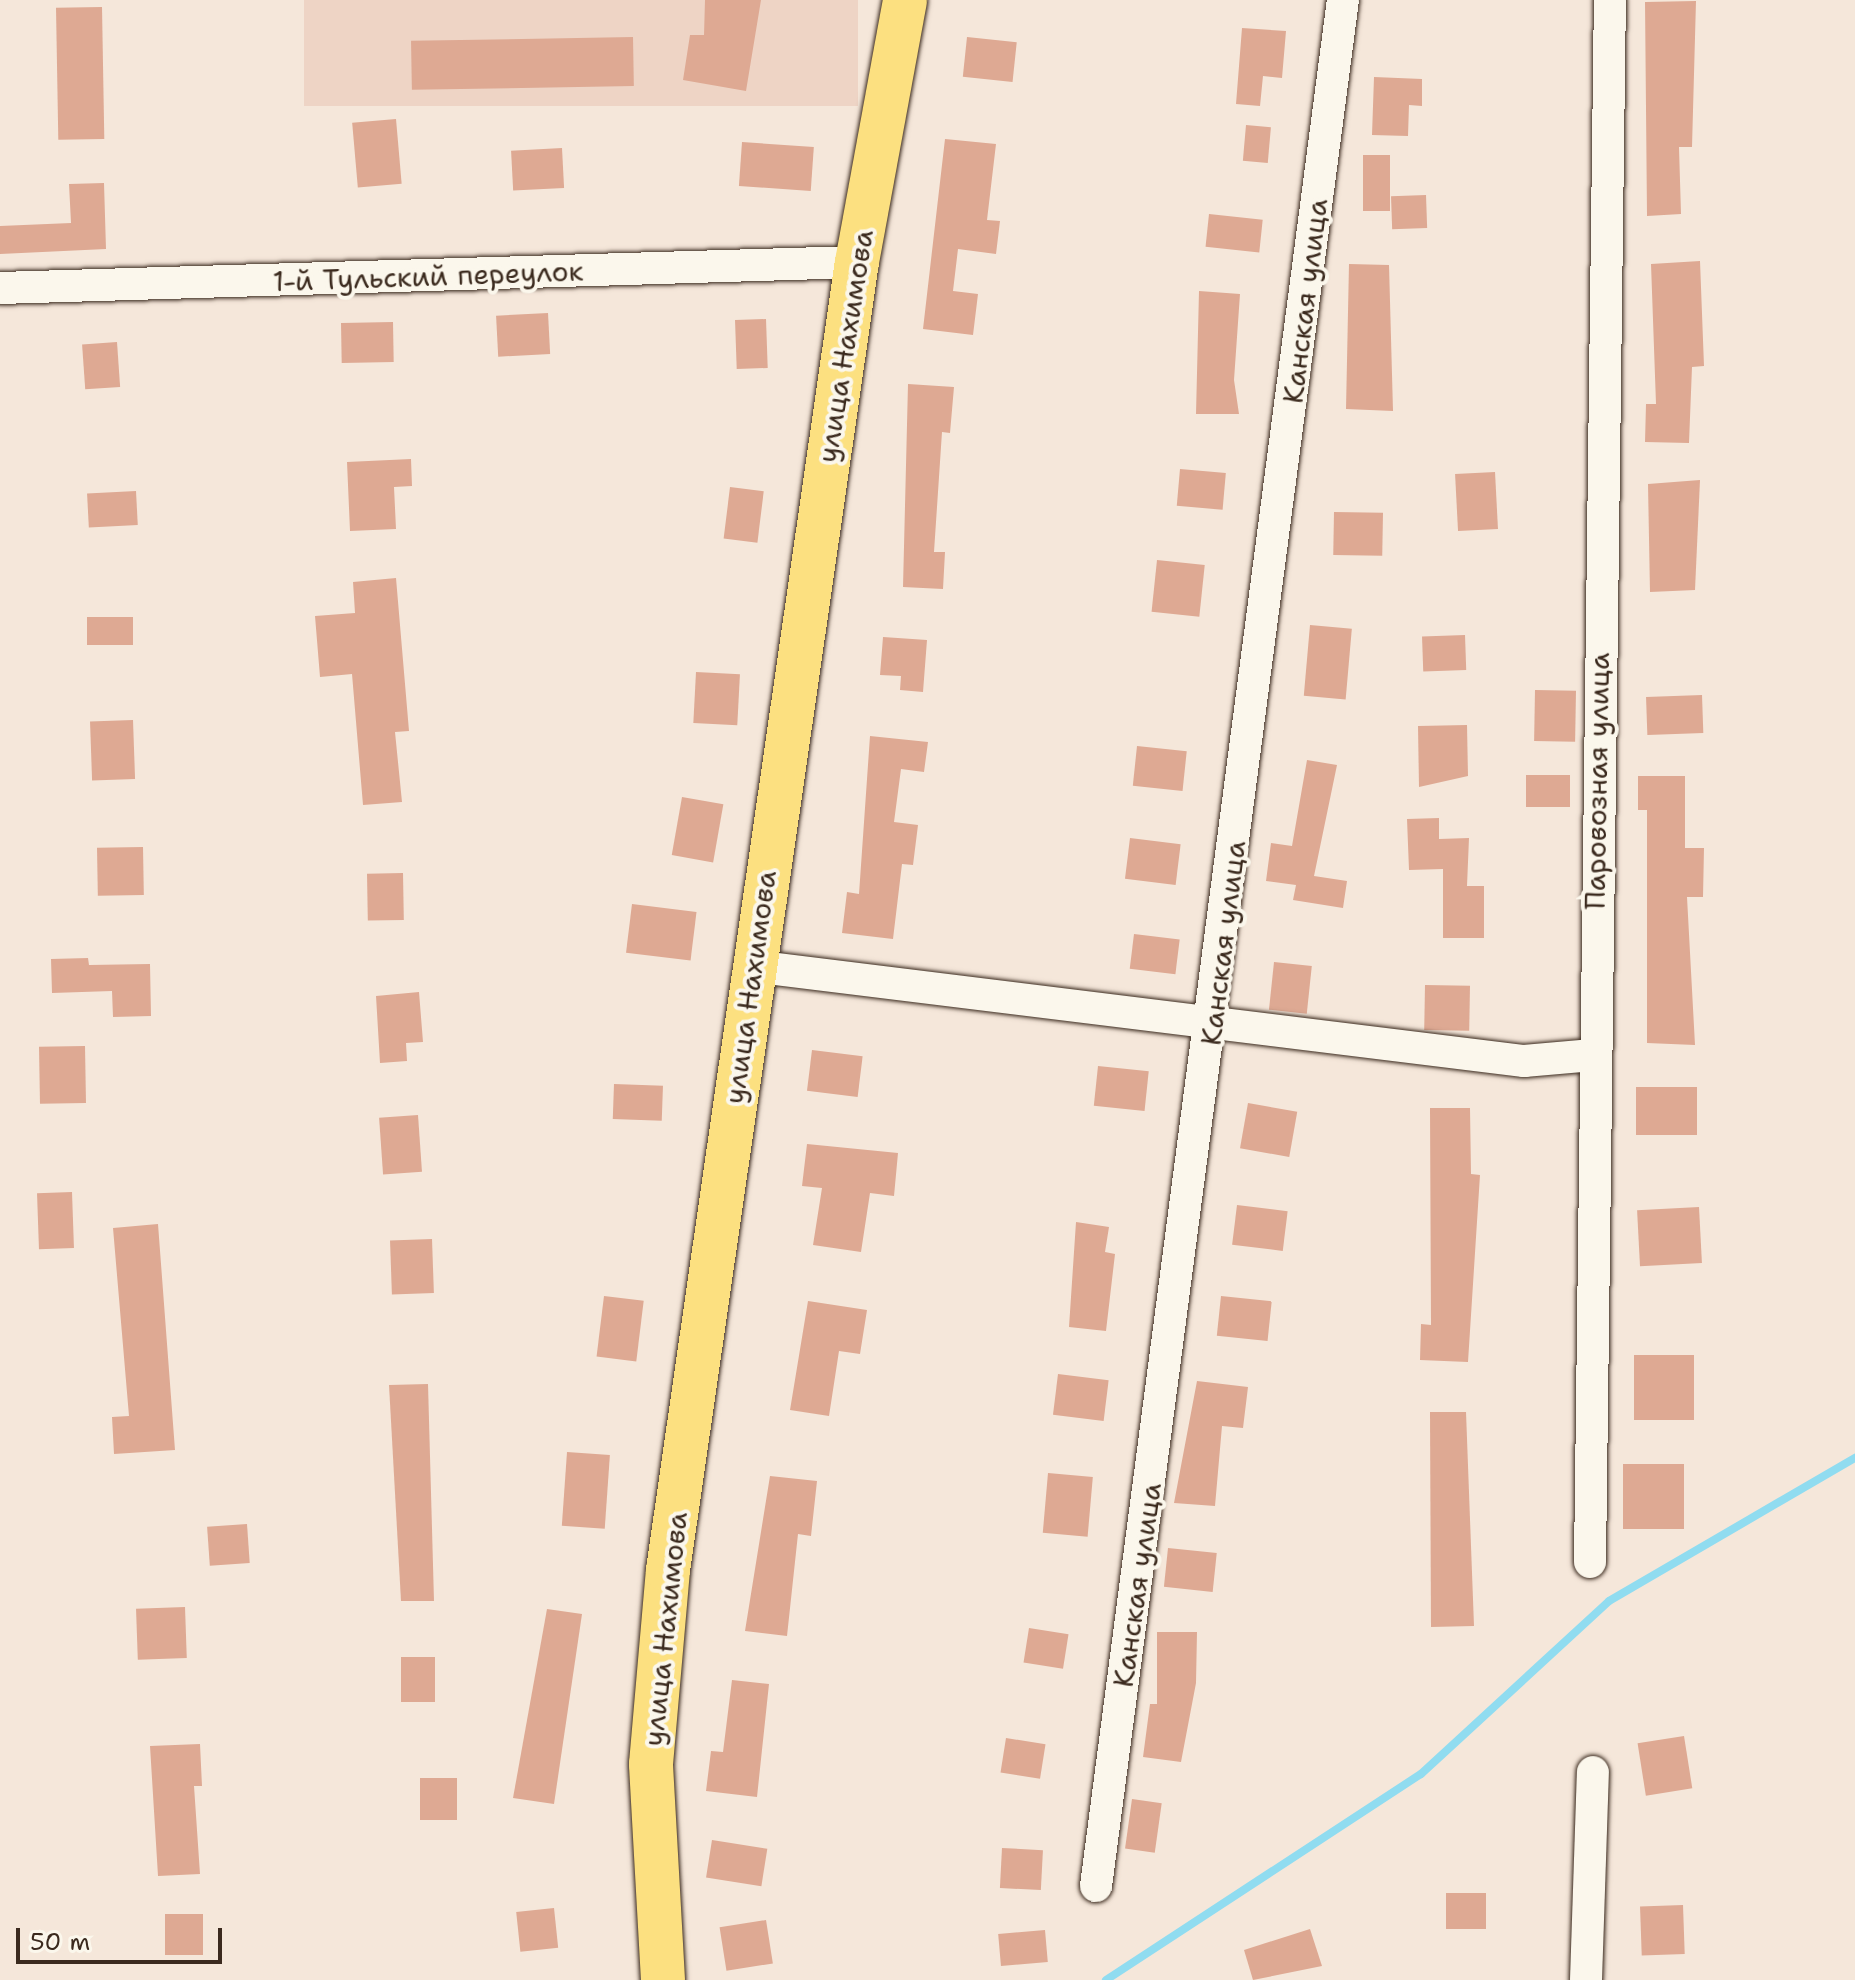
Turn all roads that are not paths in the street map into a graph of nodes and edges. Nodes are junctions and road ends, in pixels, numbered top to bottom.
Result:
1 (905, 0) edge
2 (1343, 0) edge
3 (1610, 0) edge
4 (857, 262) junction
5 (0, 288) edge
6 (752, 966) junction
7 (1214, 1019) junction
8 (1593, 1055) junction
9 (1590, 1562) dead end
10 (1593, 1772) dead end
11 (1096, 1886) dead end
12 (663, 1980) edge
13 (1586, 1980) edge

1 - 4 main road, улица Нахимова
2 - 7 street, Канская улица
3 - 8 street, Паровозная улица
4 - 5 street, 1-й Тульский переулок
4 - 6 main road, улица Нахимова
6 - 7 street
6 - 12 main road, улица Нахимова
7 - 8 street
7 - 11 street, Канская улица
8 - 9 street, Паровозная улица
10 - 13 street

